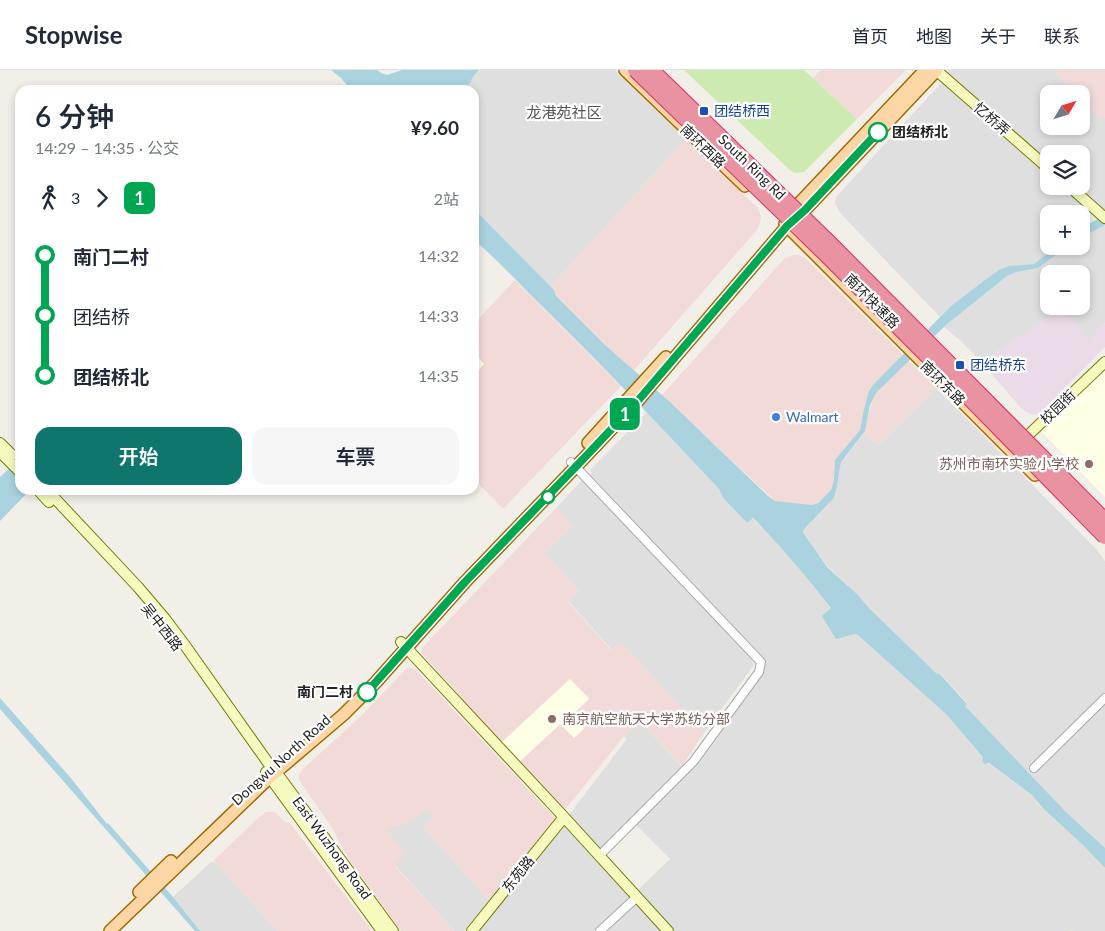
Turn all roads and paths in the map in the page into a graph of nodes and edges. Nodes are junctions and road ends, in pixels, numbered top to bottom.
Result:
1 (625, 70) edge
2 (635, 70) edge
3 (652, 70) edge
4 (660, 70) edge
5 (925, 70) edge
6 (937, 70) edge
7 (1040, 161) edge
8 (1079, 195) edge
9 (802, 207) junction
10 (1104, 217) edge
11 (784, 224) junction
12 (1105, 362) edge
13 (1029, 435) junction
14 (0, 443) edge
15 (1011, 451) junction
16 (0, 452) edge
17 (14, 460) edge
18 (574, 464) junction
19 (43, 495) edge
20 (52, 495) edge
21 (1105, 511) edge
22 (1105, 520) edge
23 (1104, 541) edge
24 (403, 645) junction
25 (1105, 698) edge
26 (1034, 768) dead end
27 (271, 772) junction
28 (564, 817) junction
29 (599, 856) junction
30 (156, 882) junction
31 (637, 897) junction
32 (100, 931) edge
33 (110, 931) edge
34 (382, 931) edge
35 (393, 931) edge
36 (472, 931) edge
37 (600, 931) edge
38 (668, 931) edge

1 - 11 main road, 南环西路
2 - 23 highway, 南环快速路, bridge
3 - 22 highway, South Ring Rd, bridge
4 - 9 main road, 南环西路
5 - 9 main road
6 - 7 main road, 忆桥弄
6 - 9 main road
8 - 10 main road
9 - 11 main road, Dongwu North Road
9 - 13 main road, 南环东路
11 - 15 main road, 南环东路
11 - 18 main road, Dongwu North Road
12 - 13 main road, 校园街
13 - 15 main road, 校园街
13 - 21 main road, 南环东路
14 - 17 main road
15 - 23 main road, 南环东路
16 - 17 main road
18 - 24 main road, Dongwu North Road
18 - 29 street
19 - 27 main road, 吴中西路
20 - 27 main road, 吴中西路
24 - 27 main road, Dongwu North Road
24 - 28 main road
25 - 26 street
27 - 30 main road, Dongwu North Road
27 - 34 main road, East Wuzhong Road
27 - 35 main road, East Wuzhong Road
28 - 29 main road
28 - 36 main road, 东苑路
29 - 31 main road
30 - 32 main road, Dongwu North Road
30 - 33 main road, Dongwu North Road
31 - 37 street
31 - 38 main road

